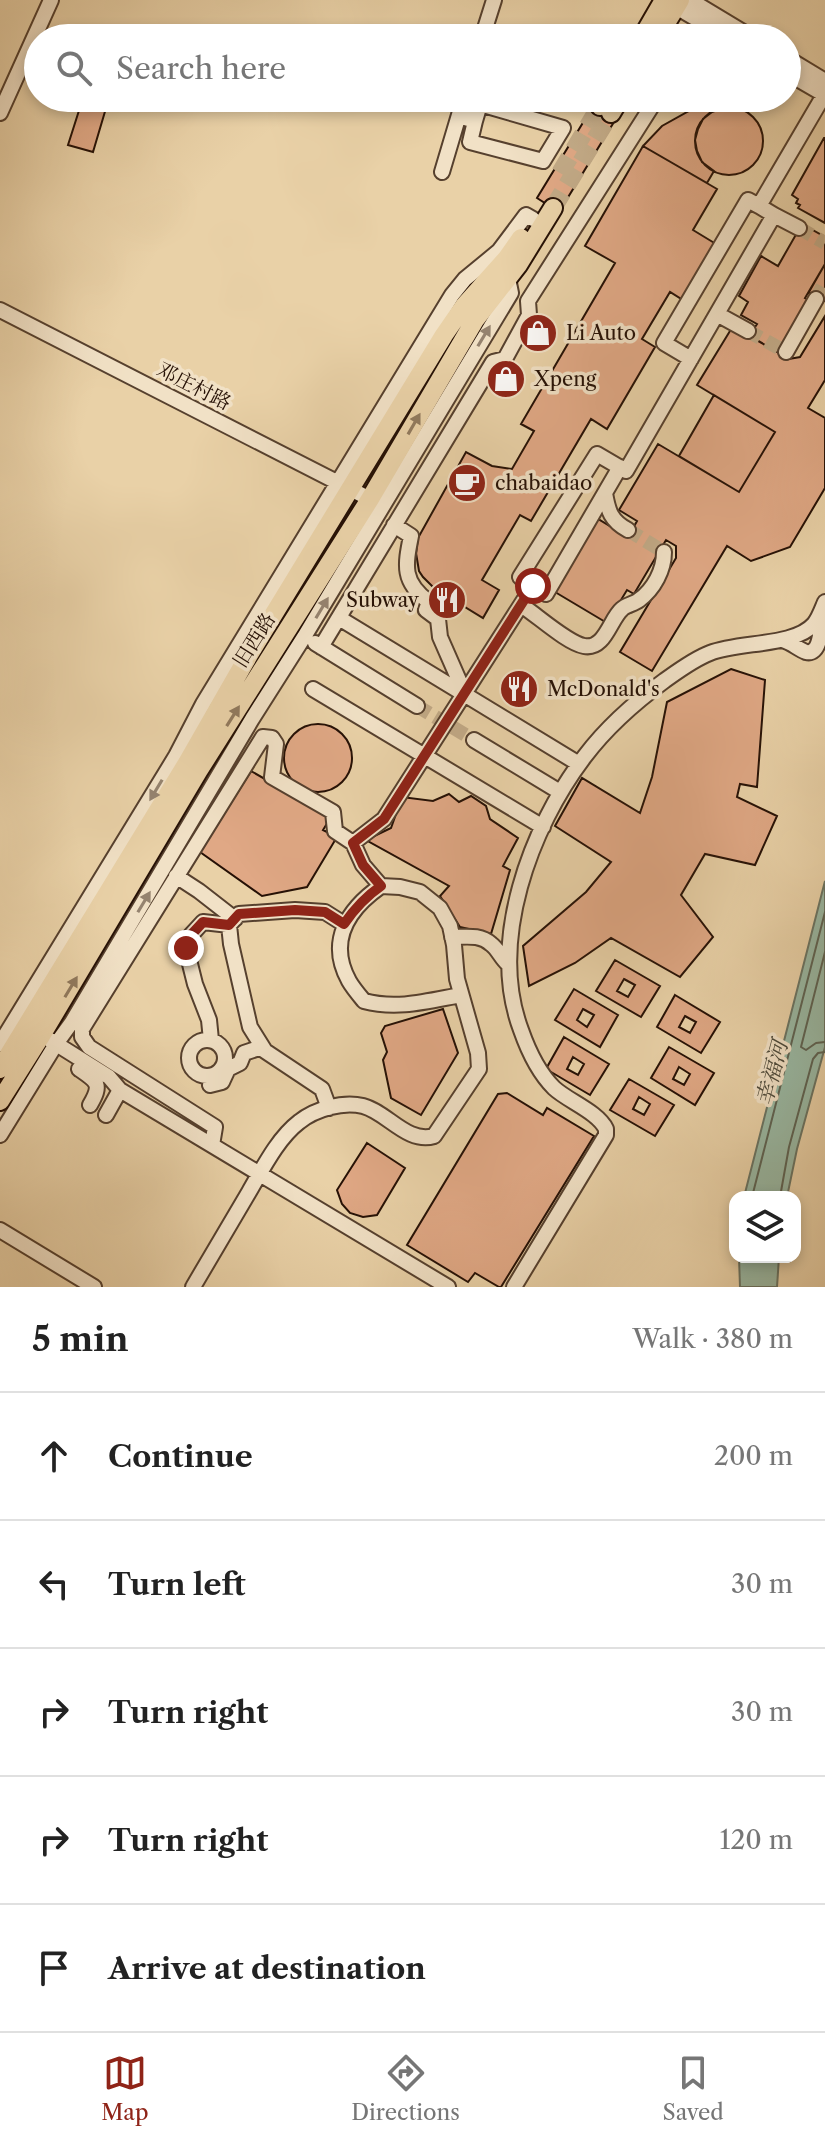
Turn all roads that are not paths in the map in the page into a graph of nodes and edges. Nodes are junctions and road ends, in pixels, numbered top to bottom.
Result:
1 (51, 0) edge
2 (494, 0) edge
3 (678, 2) edge
4 (40, 24) edge
5 (486, 24) edge
6 (656, 24) edge
7 (665, 24) edge
8 (696, 24) edge
9 (724, 24) edge
10 (24, 60) edge
11 (801, 69) edge
12 (801, 78) edge
13 (823, 86) edge
14 (460, 112) edge
15 (478, 112) edge
16 (508, 112) edge
17 (648, 112) edge
18 (0, 113) edge
19 (459, 116) junction
20 (475, 121) junction
21 (442, 172) dead end
22 (759, 206) junction
23 (774, 215) junction
24 (799, 228) tunnel mouth
25 (508, 278) junction
26 (816, 299) tunnel mouth
27 (0, 310) edge
28 (717, 314) junction
29 (748, 331) tunnel mouth
30 (786, 352) dead end
31 (691, 359) junction
32 (620, 467) junction
33 (344, 485) junction
34 (605, 493) junction
35 (370, 499) junction
36 (394, 525) junction
37 (628, 530) tunnel mouth
38 (664, 552) dead end
39 (533, 586) junction
40 (824, 604) edge
41 (521, 605) junction
42 (339, 618) junction
43 (296, 632) junction
44 (782, 640) junction
45 (321, 647) junction
46 (313, 689) dead end
47 (465, 694) junction
48 (417, 706) tunnel mouth
49 (474, 740) tunnel mouth
50 (425, 756) junction
51 (579, 764) junction
52 (560, 792) junction
53 (543, 827) junction
54 (353, 843) junction
55 (176, 876) junction
56 (381, 886) junction
57 (232, 922) junction
58 (344, 924) junction
59 (452, 937) junction
60 (508, 964) junction
61 (461, 995) junction
62 (33, 1034) junction
63 (211, 1040) junction
64 (0, 1044) edge
65 (262, 1047) junction
66 (0, 1069) edge
67 (222, 1073) junction
68 (210, 1085) dead end
69 (120, 1090) junction
70 (0, 1101) edge
71 (90, 1105) dead end
72 (329, 1108) junction
73 (106, 1115) dead end
74 (0, 1135) edge
75 (212, 1145) junction
76 (260, 1174) junction
77 (0, 1230) edge
78 (94, 1287) edge
79 (193, 1287) edge
80 (448, 1287) edge
81 (514, 1287) edge

1 - 4 street
2 - 5 street
3 - 6 main road
3 - 7 main road
3 - 8 street
3 - 9 street
10 - 18 street
11 - 13 street
12 - 13 street
13 - 22 street
14 - 19 street
15 - 20 street
16 - 20 street
17 - 36 street
19 - 20 street
19 - 21 street
22 - 23 street
22 - 31 street
23 - 24 street
23 - 28 street
25 - 33 main road, 旧西路
35 -> 25 main road, 旧西路
43 -> 25 street
26 - 30 street
27 - 33 street, 邓庄村路
28 - 29 street
28 - 31 street
31 - 32 street
32 - 34 street
32 - 39 street
33 - 35 street, 邓庄村路
33 -> 62 main road, 旧西路
34 - 37 street
34 - 39 street
35 - 43 main road, 旧西路
36 - 42 street
36 - 47 street
38 - 41 street
39 - 41 street
40 - 44 street
40 - 44 street
41 - 47 street
42 - 45 street
42 - 47 street
43 - 45 street
62 -> 43 main road, 旧西路
44 - 51 street
45 - 48 street
46 - 50 street
47 - 50 street
47 - 51 street
49 - 52 street
50 - 53 street
50 - 54 street
51 - 52 street
52 - 53 street
53 - 60 street
54 - 55 street
54 - 56 street
55 - 57 street
55 - 75 street
56 - 58 street
56 - 59 street
57 - 58 street
57 - 63 street
57 - 65 street
58 - 61 street
59 - 60 street
59 - 61 street
60 - 81 street
61 - 72 street
62 - 64 street
62 - 66 main road, 旧西路
62 - 69 street
62 - 70 main road, 旧西路
62 - 71 street
62 - 74 street
63 - 67 street
63 - 67 street
65 - 67 street
65 - 72 street
67 - 68 street
69 - 73 street
69 - 75 street
72 - 76 street
75 - 76 street
76 - 79 street
76 - 80 street
77 - 78 street

